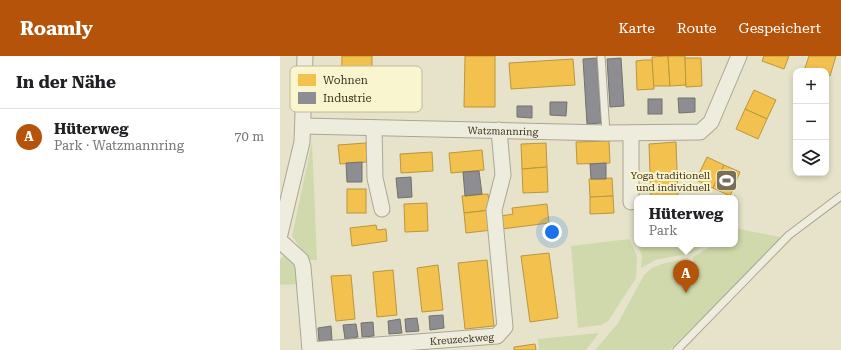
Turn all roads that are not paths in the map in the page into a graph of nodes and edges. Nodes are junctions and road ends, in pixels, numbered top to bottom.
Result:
1 (305, 56) edge
2 (601, 56) edge
3 (739, 56) edge
4 (305, 66) edge
5 (303, 112) edge
6 (303, 126) junction
7 (374, 128) junction
8 (499, 130) junction
9 (606, 133) junction
10 (631, 133) junction
11 (841, 196) edge
12 (631, 202) dead end
13 (382, 210) dead end
14 (280, 234) edge
15 (280, 241) edge
16 (677, 350) edge

1 - 4 street
2 - 9 lane
3 - 10 street, Watzmannring
5 - 6 street
6 - 7 street, Watzmannring
6 - 14 street
7 - 8 street, Watzmannring
7 - 13 street
8 - 9 street, Watzmannring
8 - 15 street, Kreuzeckweg
9 - 10 street, Watzmannring
10 - 12 street
11 - 16 lane

